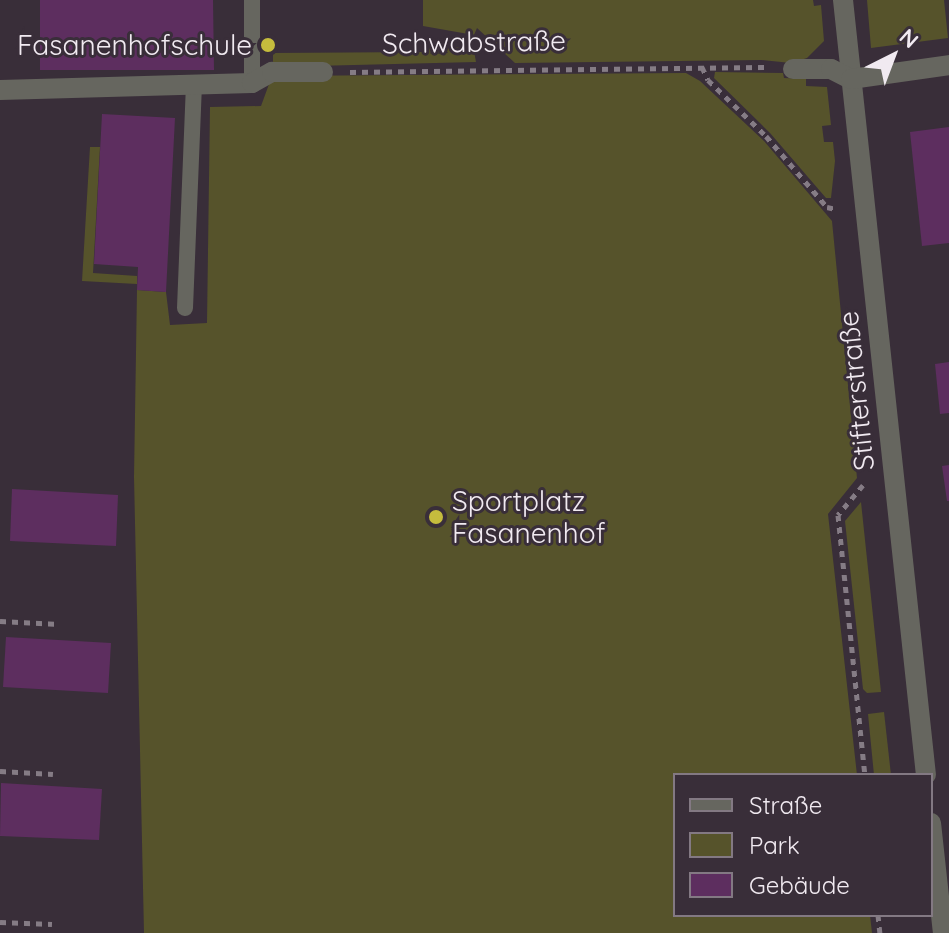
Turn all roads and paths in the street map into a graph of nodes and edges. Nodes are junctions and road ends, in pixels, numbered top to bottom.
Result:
1 (252, 0) edge
2 (843, 0) edge
3 (949, 65) edge
4 (702, 67) junction
5 (793, 69) joint
6 (323, 72) joint
7 (851, 79) junction
8 (252, 83) junction
9 (194, 86) junction
10 (0, 90) edge
11 (837, 209) dead end
12 (185, 308) dead end
13 (863, 485) dead end
14 (0, 621) edge
15 (59, 624) dead end
16 (0, 771) edge
17 (865, 773) edge
18 (926, 773) edge
19 (53, 774) dead end
20 (933, 841) edge
21 (0, 922) edge
22 (52, 924) dead end
23 (943, 933) edge

1 - 8 lane
2 - 7 street, Stifterstraße
3 - 7 street
4 - 5 path, Schwabstraße
4 - 6 path, Schwabstraße
4 - 11 path
5 - 7 street
6 - 8 street
7 - 18 street, Stifterstraße
8 - 9 street
9 - 10 street
9 - 12 lane
13 - 17 path
14 - 15 path
16 - 19 path
20 - 23 street
21 - 22 path

